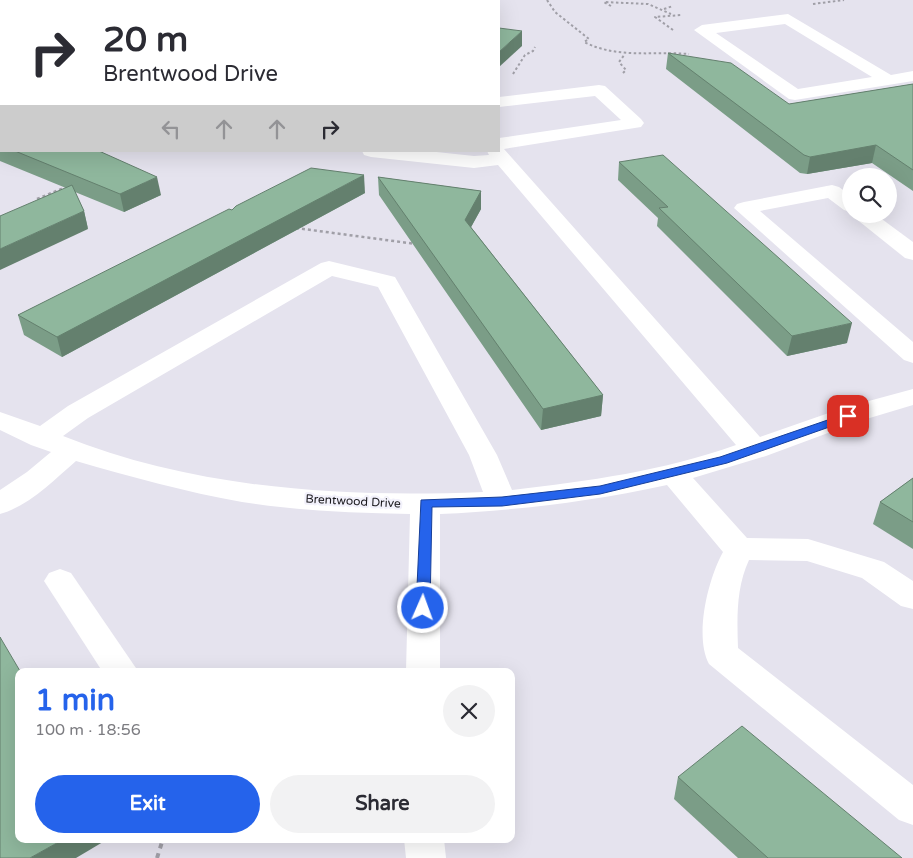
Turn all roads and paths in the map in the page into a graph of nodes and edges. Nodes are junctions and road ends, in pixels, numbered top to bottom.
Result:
1 (547, 0) edge
2 (611, 6) dead end
3 (673, 6) dead end
4 (664, 9) junction
5 (672, 15) dead end
6 (535, 47) dead end
7 (689, 54) junction
8 (695, 54) dead end
9 (681, 59) edge
10 (913, 76) edge
11 (512, 77) dead end
12 (888, 80) junction
13 (500, 102) edge
14 (500, 151) edge
15 (381, 152) edge
16 (497, 152) edge
17 (500, 152) edge
18 (72, 184) edge
19 (37, 199) edge
20 (842, 199) edge
21 (874, 223) edge
22 (293, 228) edge
23 (418, 244) edge
24 (913, 253) edge
25 (913, 355) edge
26 (913, 397) edge
27 (0, 420) edge
28 (41, 439) junction
29 (70, 450) junction
30 (756, 450) junction
31 (673, 474) junction
32 (502, 501) junction
33 (426, 503) junction
34 (0, 504) edge
35 (739, 550) junction
36 (60, 581) dead end
37 (913, 597) edge
38 (118, 668) edge
39 (423, 668) edge
40 (913, 808) edge
41 (162, 843) edge
42 (424, 843) edge
43 (158, 858) edge
44 (426, 858) edge

1 - 7 path
2 - 4 path
3 - 4 path
4 - 5 path
6 - 11 path
7 - 8 path
7 - 9 path
10 - 12 street
12 - 12 street
13 - 14 street
15 - 16 street
17 - 30 street
18 - 19 path
20 - 25 street
21 - 24 street
22 - 23 path
26 - 30 street, Brentwood Drive
27 - 28 street, Brentwood Drive
28 - 29 street, Brentwood Drive
28 - 32 street
29 - 33 street, Brentwood Drive
29 - 34 street
30 - 31 street, Brentwood Drive
31 - 32 street, Brentwood Drive
31 - 35 street
32 - 33 street, Brentwood Drive
33 - 39 street
35 - 37 street
35 - 40 street
36 - 38 street
41 - 43 path
42 - 44 street

